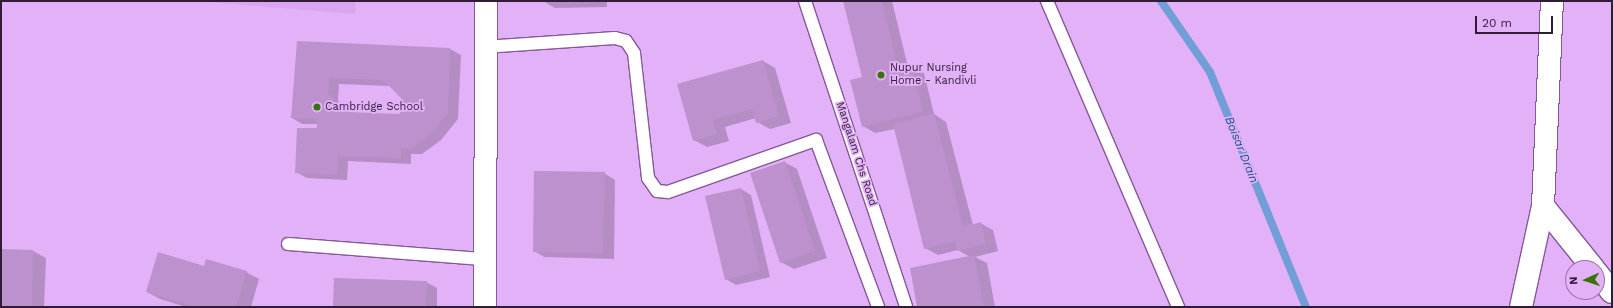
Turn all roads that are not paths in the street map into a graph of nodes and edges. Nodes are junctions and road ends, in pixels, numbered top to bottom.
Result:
1 (486, 1) edge
2 (806, 1) edge
3 (1047, 1) edge
4 (1552, 1) edge
5 (484, 47) junction
6 (1543, 206) junction
7 (288, 244) dead end
8 (485, 259) junction
9 (1587, 260) edge
10 (1605, 283) edge
11 (1612, 292) edge
12 (485, 307) edge
13 (878, 307) edge
14 (906, 307) edge
15 (1178, 307) edge
16 (1521, 307) edge

1 - 5 street
2 - 14 lane, Mangalam Chs Road
3 - 15 lane
4 - 6 street
5 - 8 street
5 - 13 lane
6 - 9 street
6 - 16 street
7 - 8 lane
8 - 12 street
10 - 11 street

